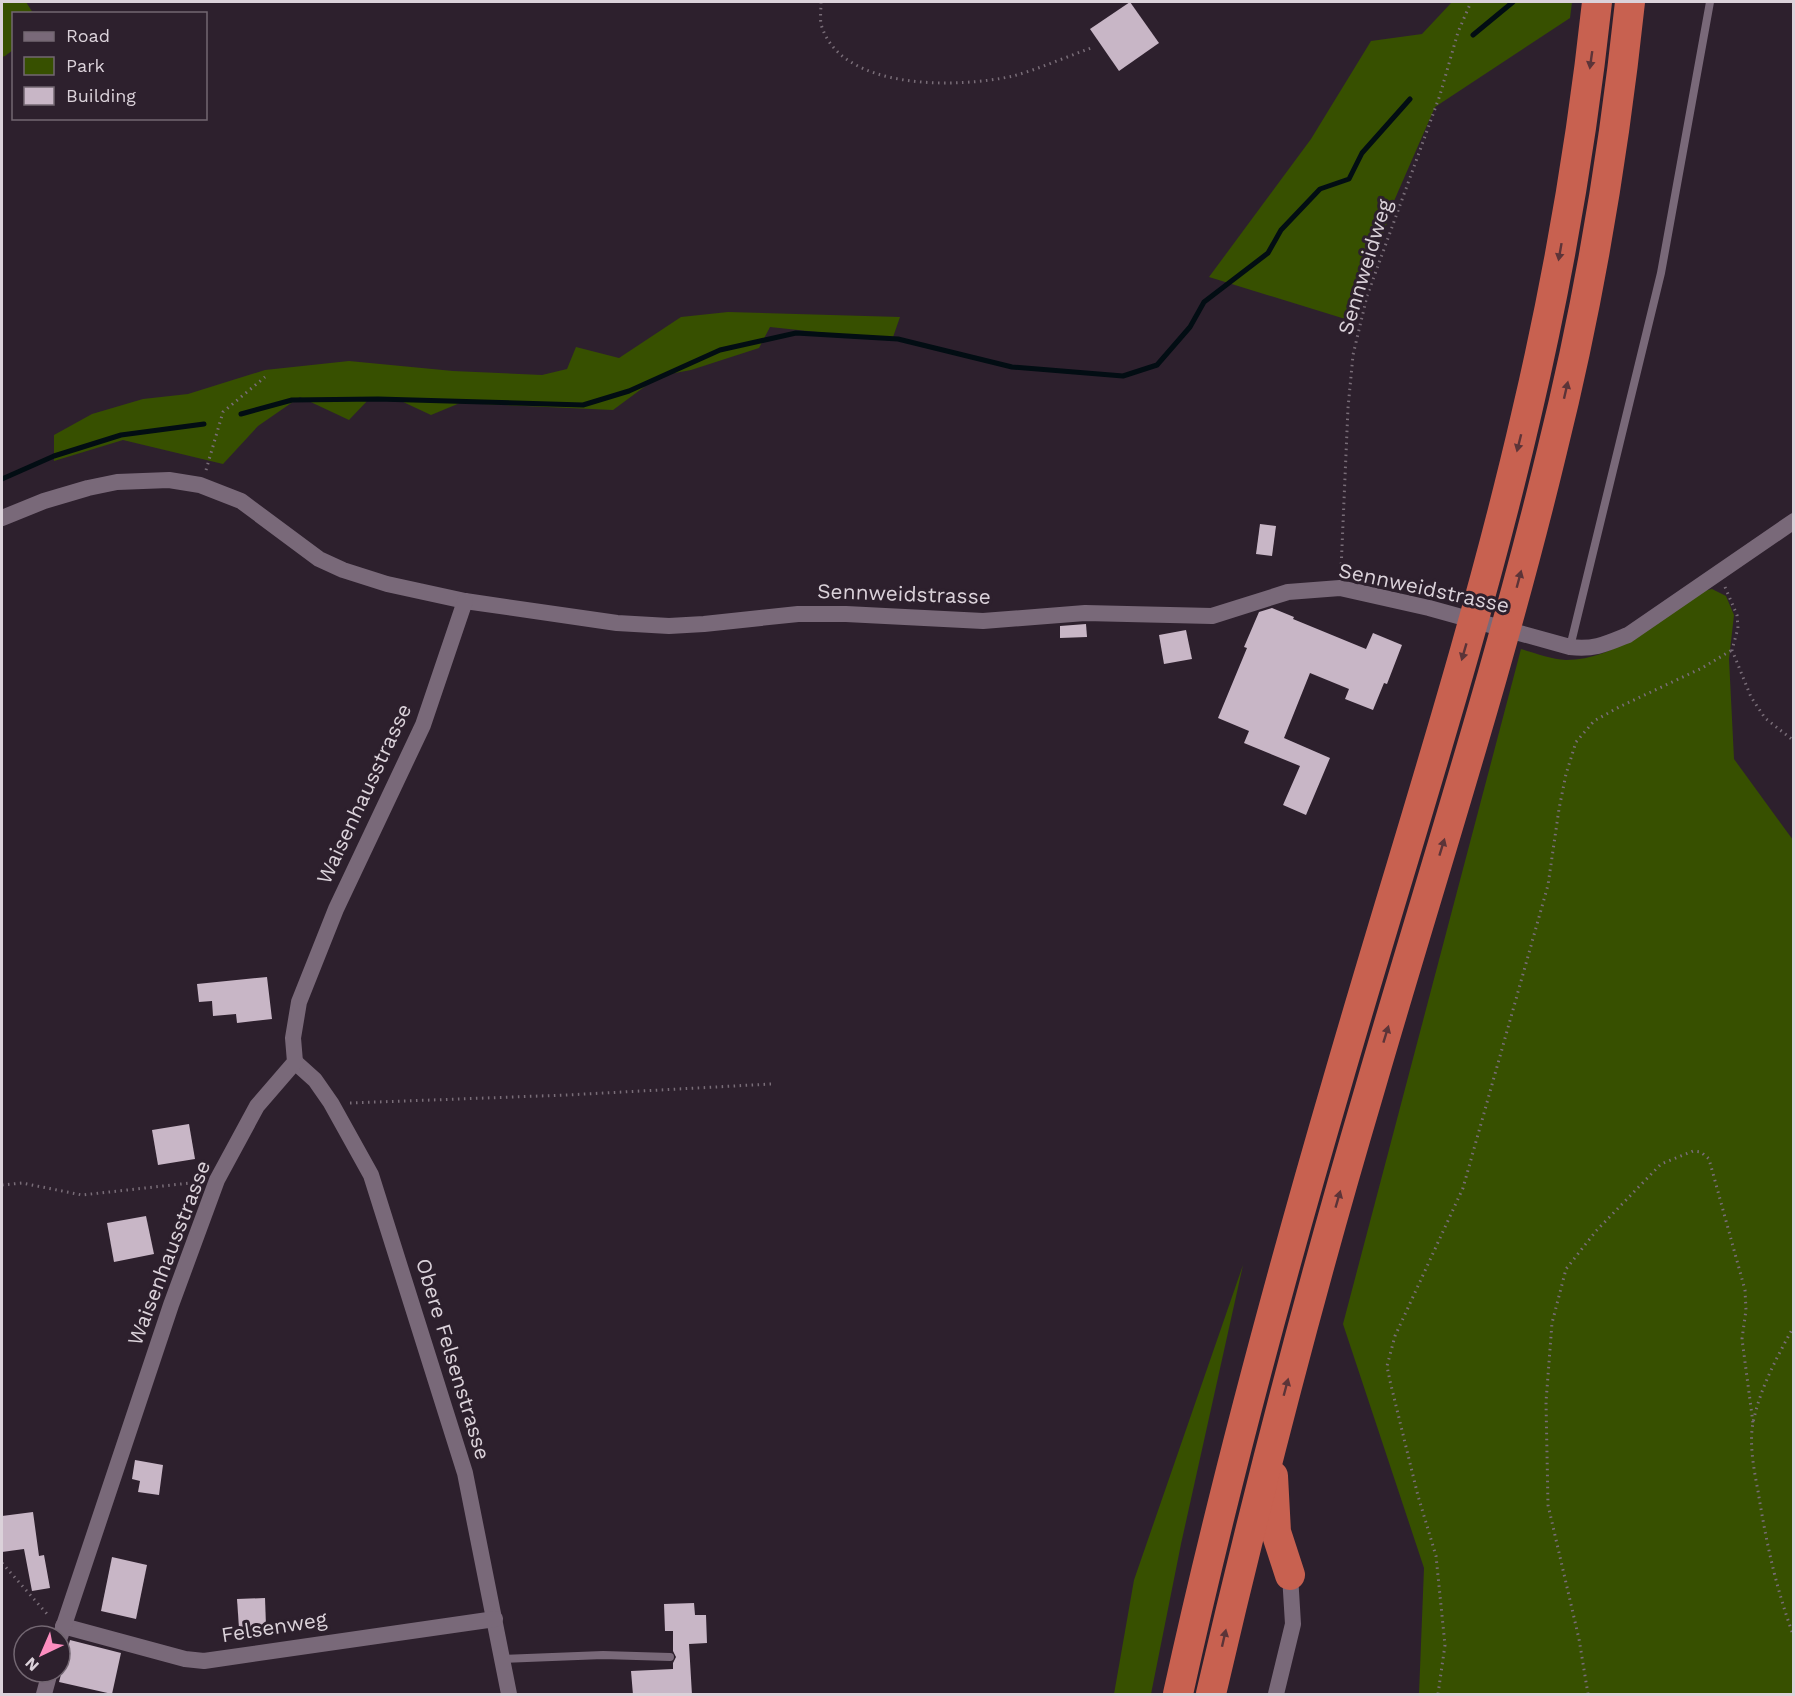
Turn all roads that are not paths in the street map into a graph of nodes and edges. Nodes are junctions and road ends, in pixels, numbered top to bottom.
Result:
1 (1597, 2) edge
2 (1630, 2) edge
3 (1710, 2) edge
4 (2, 518) edge
5 (1794, 521) edge
6 (465, 601) junction
7 (1570, 646) junction
8 (295, 1062) junction
9 (1271, 1443) junction
10 (1290, 1575) joint
11 (495, 1619) junction
12 (63, 1624) edge
13 (72, 1633) edge
14 (670, 1657) dead end
15 (502, 1659) junction
16 (509, 1695) edge
17 (1178, 1695) edge
18 (1211, 1695) edge
19 (1276, 1695) edge

1 -> 17 highway
9 -> 2 highway
3 - 7 lane
4 - 6 street, Sennweidstrasse
5 - 7 street, Sennweidstrasse
6 - 7 street, Sennweidstrasse
6 - 8 street, Waisenhausstrasse
8 - 11 street, Obere Felsenstrasse
8 - 12 street, Waisenhausstrasse
9 - 10 highway
18 -> 9 highway
10 - 19 street
11 - 13 street, Felsenweg
11 - 15 street, Obere Felsenstrasse
14 - 15 lane
15 - 16 street, Obere Felsenstrasse

